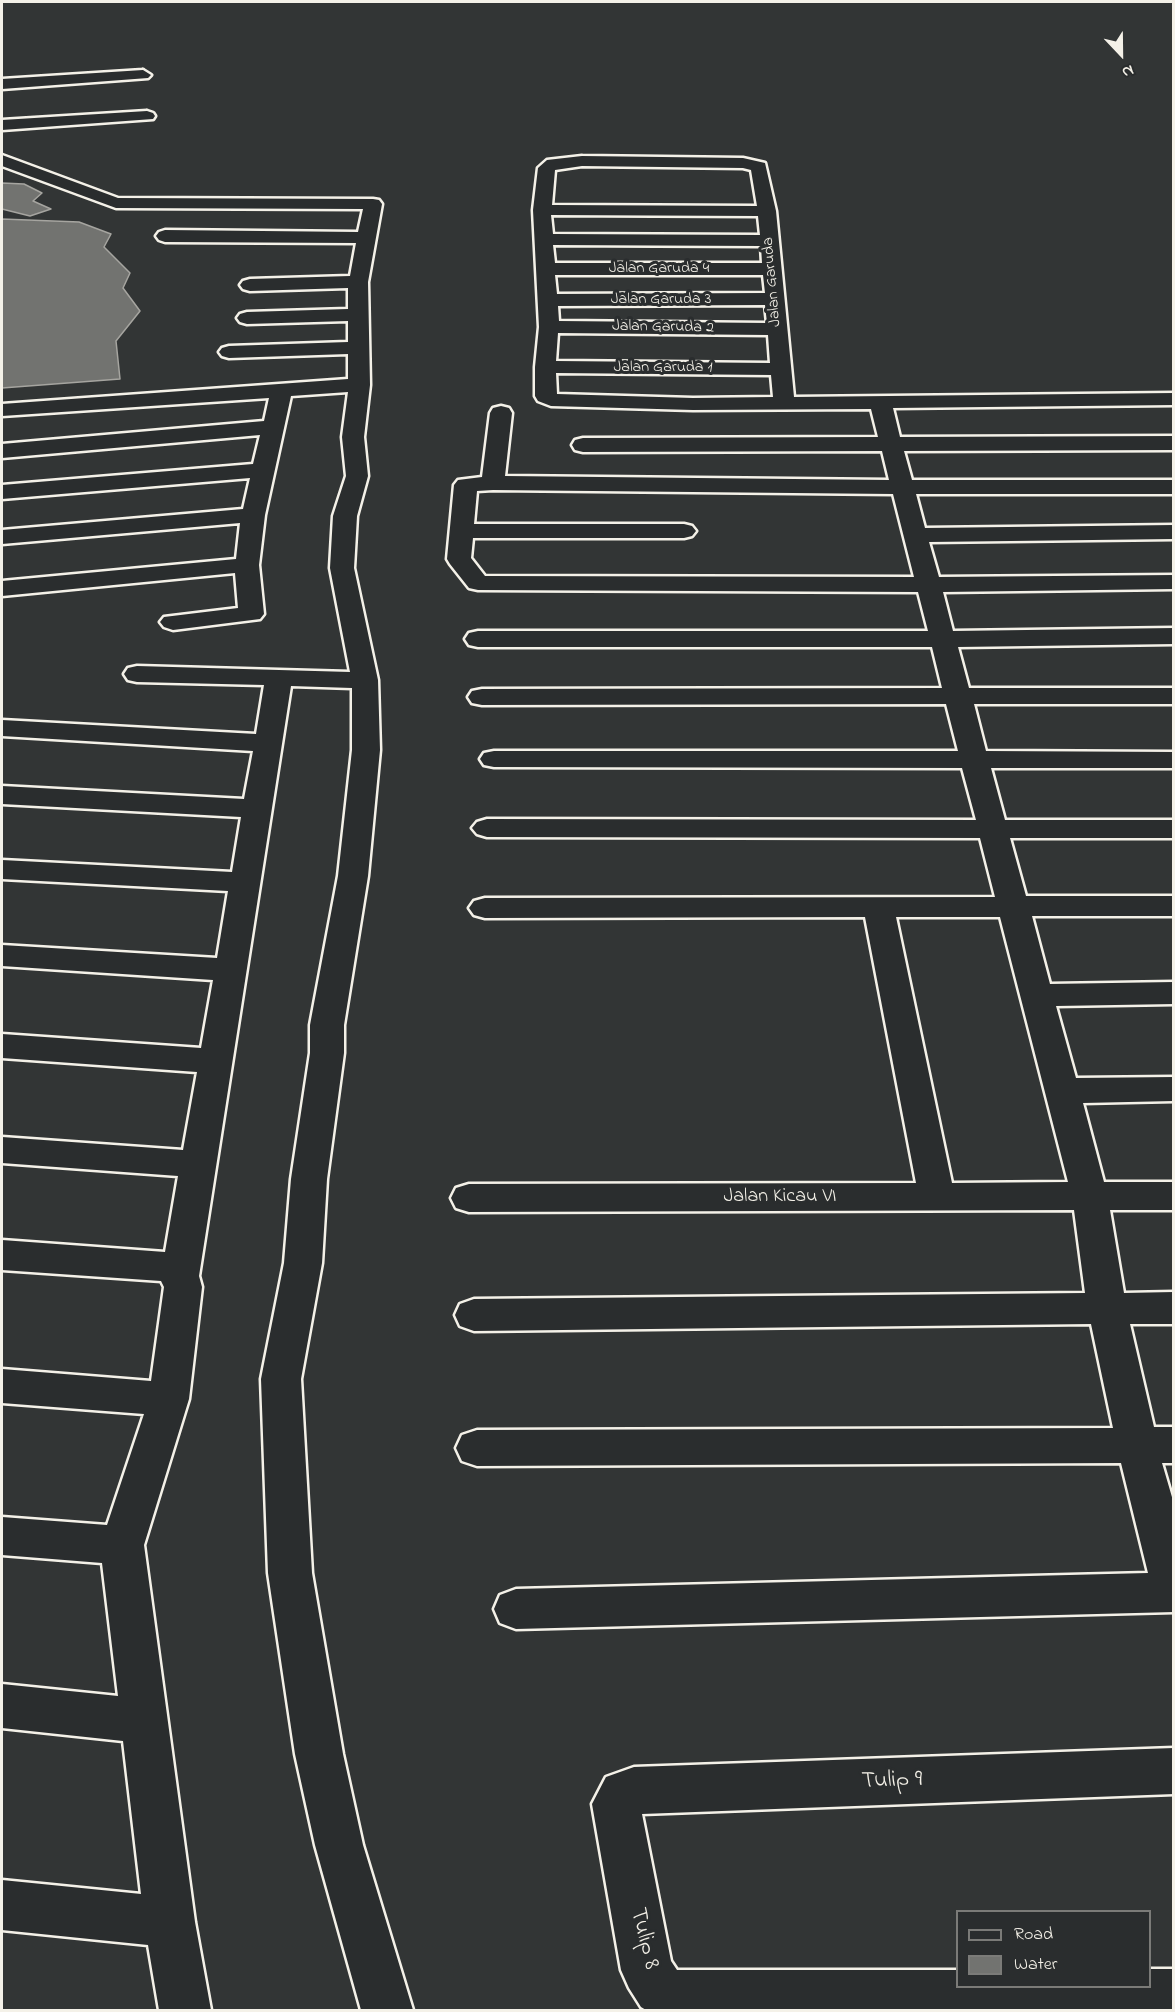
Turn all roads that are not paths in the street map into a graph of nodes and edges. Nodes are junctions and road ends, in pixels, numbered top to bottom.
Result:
1 (143, 75) dead end
2 (2, 84) edge
3 (147, 116) dead end
4 (2, 125) edge
5 (2, 159) edge
6 (544, 188) junction
7 (567, 188) dead end
8 (740, 189) dead end
9 (763, 189) junction
10 (542, 210) junction
11 (767, 210) junction
12 (165, 236) dead end
13 (269, 237) junction
14 (368, 238) junction
15 (543, 239) junction
16 (770, 241) junction
17 (545, 268) junction
18 (772, 269) junction
19 (358, 282) junction
20 (284, 284) junction
21 (250, 285) dead end
22 (775, 299) junction
23 (547, 300) junction
24 (358, 315) junction
25 (247, 318) dead end
26 (549, 327) junction
27 (778, 329) junction
28 (358, 348) junction
29 (229, 352) dead end
30 (545, 367) junction
31 (781, 369) junction
32 (359, 385) junction
33 (282, 389) junction
34 (1173, 399) edge
35 (584, 401) junction
36 (880, 402) junction
37 (784, 403) junction
38 (2, 410) edge
39 (501, 413) dead end
40 (273, 427) junction
41 (1173, 443) edge
42 (892, 444) junction
43 (583, 445) junction
44 (2, 451) edge
45 (262, 470) junction
46 (493, 483) junction
47 (589, 485) junction
48 (680, 485) junction
49 (1173, 487) edge
50 (903, 488) junction
51 (2, 492) edge
52 (253, 515) junction
53 (463, 531) junction
54 (1173, 532) edge
55 (916, 535) junction
56 (2, 537) edge
57 (686, 557) junction
58 (247, 565) junction
59 (1173, 582) edge
60 (929, 585) junction
61 (2, 588) edge
62 (173, 622) dead end
63 (1173, 636) edge
64 (478, 639) dead end
65 (943, 639) junction
66 (137, 674) dead end
67 (279, 678) junction
68 (365, 680) junction
69 (1173, 696) edge
70 (482, 697) dead end
71 (958, 697) junction
72 (2, 728) edge
73 (268, 743) junction
74 (494, 759) dead end
75 (1173, 760) edge
76 (975, 761) junction
77 (2, 795) edge
78 (257, 809) junction
79 (487, 828) dead end
80 (1173, 829) edge
81 (993, 830) junction
82 (2, 869) edge
83 (245, 882) junction
84 (1173, 906) edge
85 (484, 908) dead end
86 (879, 908) junction
87 (1014, 908) junction
88 (2, 956) edge
89 (231, 970) junction
90 (1173, 993) edge
91 (1037, 994) junction
92 (2, 1046) edge
93 (216, 1061) junction
94 (1173, 1089) edge
95 (1062, 1091) junction
96 (2, 1150) edge
97 (198, 1164) junction
98 (1173, 1196) edge
99 (1090, 1197) junction
100 (469, 1198) dead end
101 (937, 1198) junction
102 (2, 1255) edge
103 (180, 1276) junction
104 (1173, 1308) edge
105 (1107, 1309) junction
106 (474, 1315) dead end
107 (2, 1386) edge
108 (169, 1399) junction
109 (1155, 1445) edge
110 (477, 1448) dead end
111 (2, 1536) edge
112 (122, 1545) junction
113 (1173, 1590) edge
114 (516, 1609) dead end
115 (2, 1706) edge
116 (144, 1721) junction
117 (1173, 1771) edge
118 (616, 1804) joint
119 (2, 1905) edge
120 (170, 1923) junction
121 (1173, 1995) edge
122 (1098, 2003) edge
123 (185, 2010) edge
124 (387, 2010) edge

1 - 2 street
3 - 4 street
5 - 14 street
6 - 7 street
6 - 9 street, Jalan Garuda
6 - 10 street
8 - 9 street
9 - 11 street, Jalan Garuda
10 - 11 street
10 - 15 street
11 - 16 street, Jalan Garuda
12 - 13 street
13 - 14 street
13 - 20 street
14 - 19 street
15 - 16 street
15 - 17 street
16 - 18 street, Jalan Garuda
17 - 18 street, Jalan Garuda 4
17 - 23 street
18 - 22 street, Jalan Garuda
19 - 20 street
19 - 24 street
20 - 21 street
22 - 23 street, Jalan Garuda 3
22 - 27 street, Jalan Garuda
23 - 26 street
24 - 25 street
24 - 28 street
26 - 27 street, Jalan Garuda 2
26 - 30 street
27 - 31 street, Jalan Garuda
28 - 29 street
28 - 32 street
30 - 31 street, Jalan Garuda 1
30 - 35 street
31 - 37 street, Jalan Garuda
32 - 33 street
32 - 68 street
33 - 38 street
33 - 40 street
34 - 36 street
35 - 37 street
35 - 43 street
36 - 37 street
36 - 42 street
39 - 46 street
40 - 44 street
40 - 45 street
41 - 42 street
42 - 43 street
42 - 50 street
43 - 47 street
45 - 51 street
45 - 52 street
46 - 47 street
46 - 53 street
47 - 48 street
48 - 50 street
48 - 57 street
49 - 50 street
50 - 55 street
52 - 56 street
52 - 58 street
53 - 57 street
53 - 57 street
54 - 55 street
55 - 60 street
57 - 60 street
58 - 61 street
58 - 62 street
59 - 60 street
60 - 65 street
63 - 65 street
64 - 65 street
65 - 71 street
66 - 67 street
67 - 68 street
67 - 73 street
68 - 124 street
69 - 71 street
70 - 71 street
71 - 76 street
72 - 73 street
73 - 78 street
74 - 76 street
75 - 76 street
76 - 81 street
77 - 78 street
78 - 83 street
79 - 81 street
80 - 81 street
81 - 87 street
82 - 83 street
83 - 89 street
84 - 87 street
85 - 86 street
86 - 87 street
86 - 101 street
87 - 91 street
88 - 89 street
89 - 93 street
90 - 91 street
91 - 95 street
92 - 93 street
93 - 97 street
94 - 95 street
95 - 99 street
96 - 97 street
97 - 103 street
98 - 99 street, Jalan Kicau VI
99 - 101 street, Jalan Kicau VI
99 - 105 street
100 - 101 street, Jalan Kicau VI
102 - 103 street
103 - 108 street
104 - 105 street
105 - 106 street
105 - 109 street
107 - 108 street
108 - 112 street
109 - 110 street
109 - 113 street
111 - 112 street
112 - 116 street
113 - 114 street
115 - 116 street
116 - 120 street
117 - 118 street, Tulip 9
118 - 122 street, Tulip 8
119 - 120 street
120 - 123 street
121 - 122 street, Tulip 8

